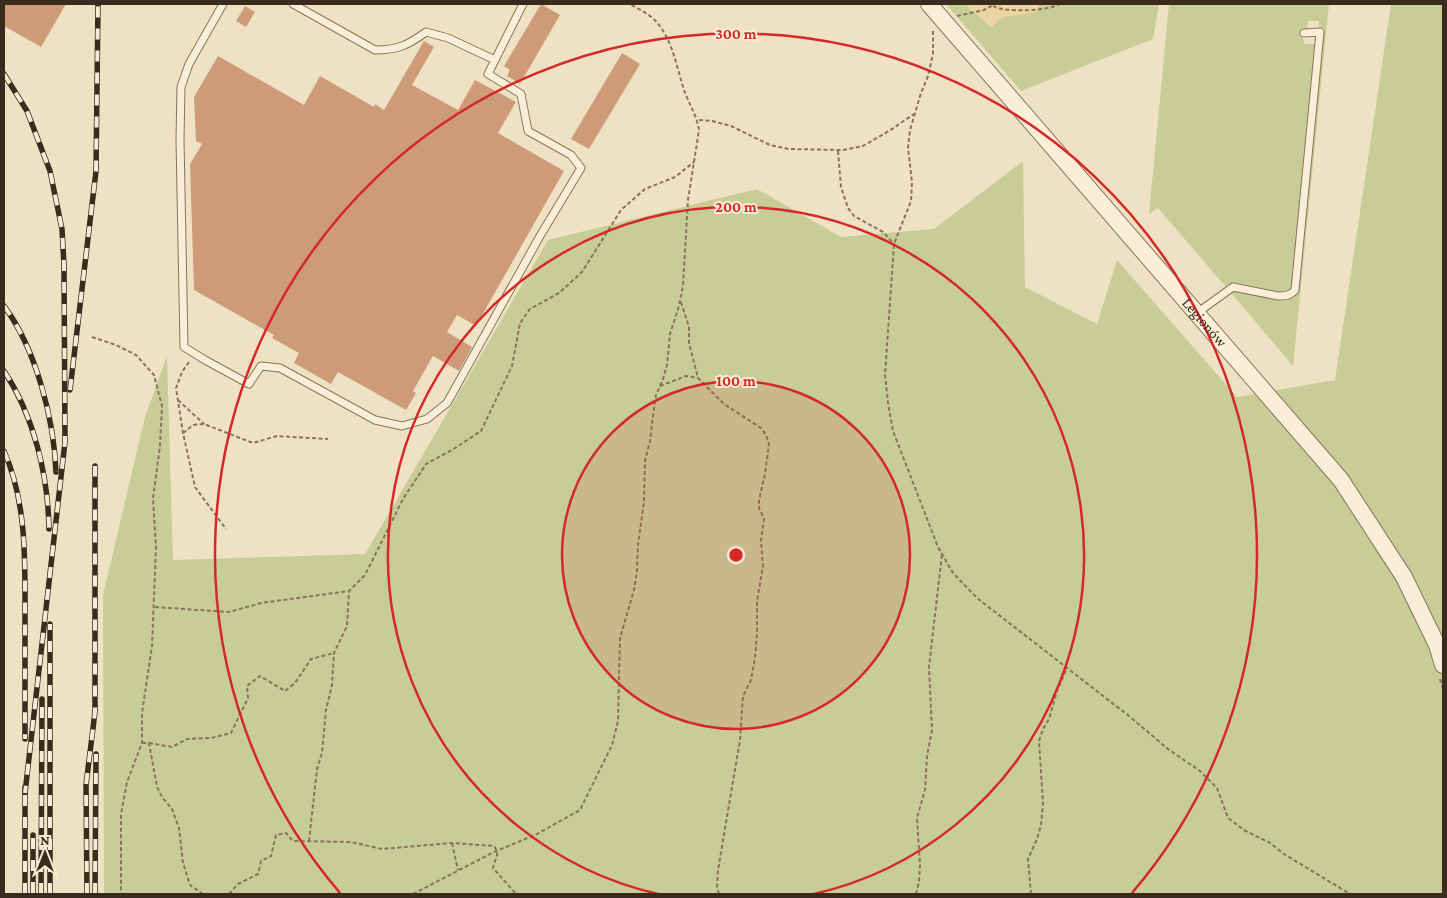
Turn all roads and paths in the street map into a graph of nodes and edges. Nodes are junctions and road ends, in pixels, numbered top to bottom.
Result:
1 (223, 4) edge
2 (293, 4) edge
3 (523, 4) edge
4 (630, 4) edge
5 (929, 4) edge
6 (1060, 4) edge
7 (994, 5) edge
8 (943, 20) junction
9 (1304, 33) dead end
10 (495, 60) junction
11 (914, 114) junction
12 (698, 120) junction
13 (838, 150) junction
14 (694, 162) junction
15 (894, 244) junction
16 (680, 300) junction
17 (1197, 314) junction
18 (92, 337) dead end
19 (194, 353) junction
20 (698, 378) junction
21 (660, 386) junction
22 (177, 399) junction
23 (204, 424) junction
24 (183, 433) junction
25 (328, 439) dead end
26 (226, 529) dead end
27 (942, 554) junction
28 (349, 591) junction
29 (155, 607) junction
30 (334, 653) junction
31 (1443, 665) edge
32 (1067, 668) junction
33 (142, 743) junction
34 (149, 743) junction
35 (308, 842) junction
36 (452, 843) junction
37 (497, 851) junction
38 (458, 871) junction
39 (121, 894) edge
40 (203, 894) edge
41 (229, 894) edge
42 (413, 894) edge
43 (516, 894) edge
44 (719, 894) edge
45 (916, 894) edge
46 (1031, 894) edge
47 (1350, 894) edge

1 - 19 lane
2 - 10 lane
3 - 10 lane
4 - 12 path
5 - 8 street, Legionów
6 - 7 path
7 - 8 path
8 - 11 path
8 - 17 street, Legionów
9 - 17 lane
10 - 19 lane
11 - 13 path
11 - 15 path
12 - 13 path
12 - 14 path
13 - 15 path
14 - 16 path
14 - 28 path
15 - 27 path
16 - 20 path
16 - 21 path
17 - 31 street, Legionów
18 - 29 path
19 - 22 path
20 - 21 path
20 - 44 path
21 - 37 path
22 - 23 path
22 - 24 path
23 - 24 path
23 - 25 path
24 - 26 path
27 - 32 path
27 - 45 path
28 - 29 path
28 - 30 path
29 - 33 path
30 - 34 path
30 - 35 path
32 - 46 path
32 - 47 path
33 - 34 path
33 - 39 path
34 - 40 path
35 - 36 path
35 - 41 path
36 - 37 path
36 - 38 path
37 - 38 path
37 - 43 path
38 - 42 path

